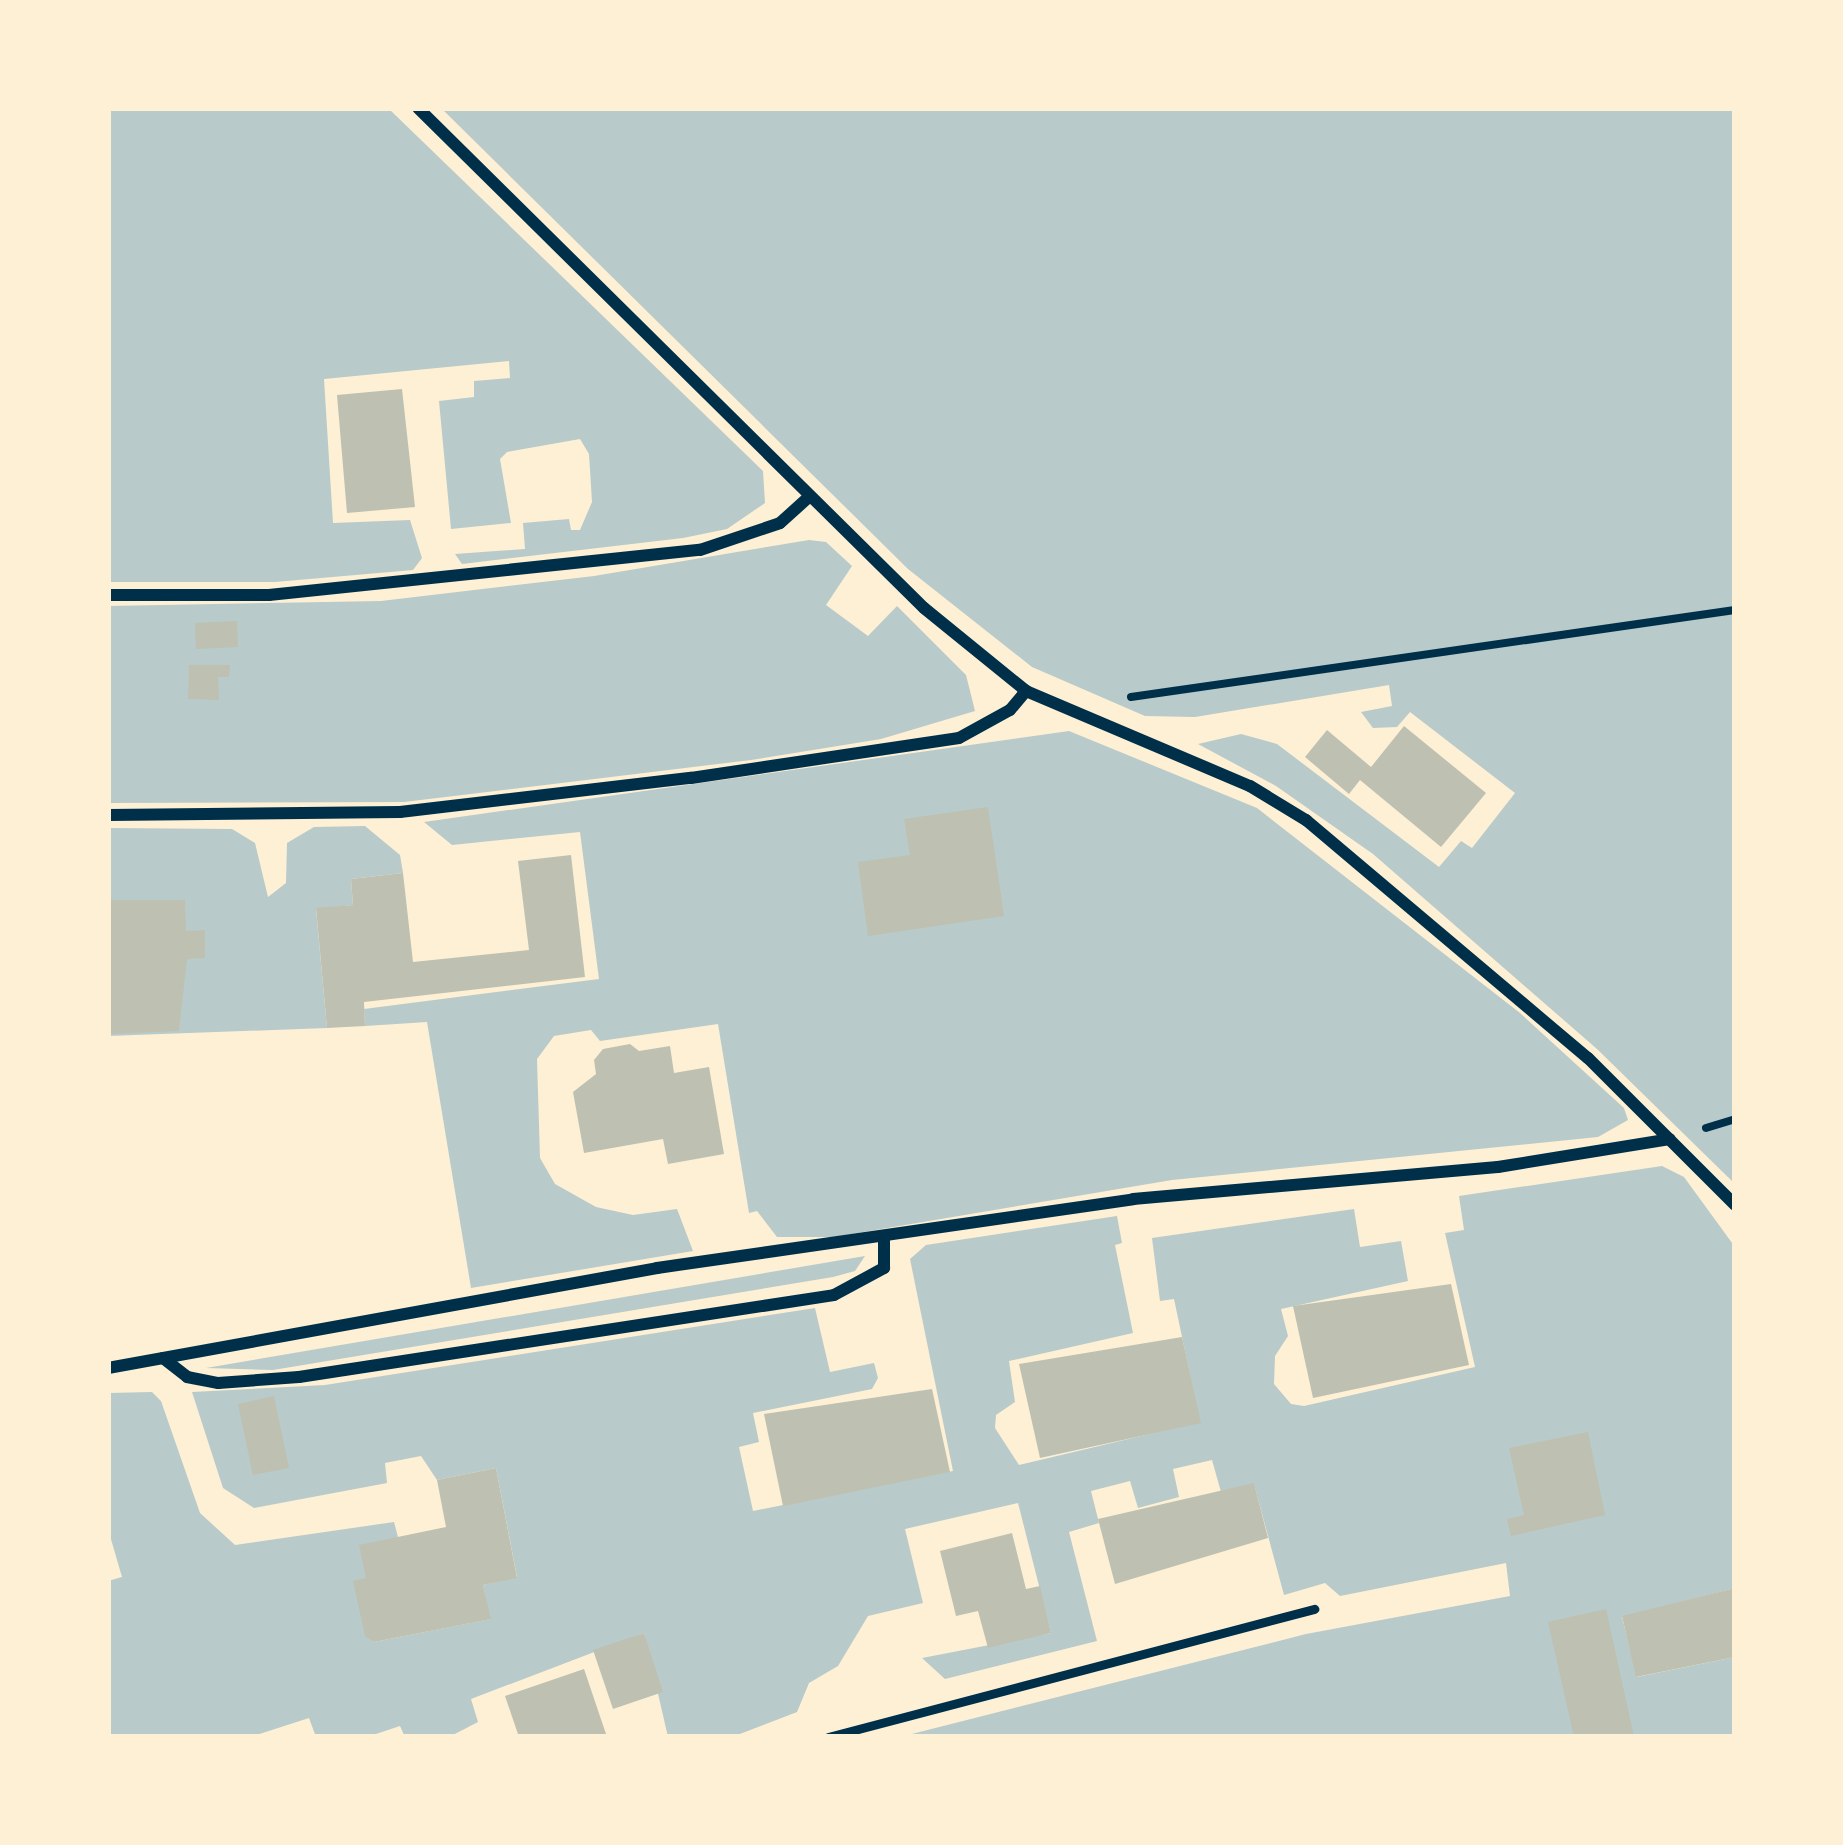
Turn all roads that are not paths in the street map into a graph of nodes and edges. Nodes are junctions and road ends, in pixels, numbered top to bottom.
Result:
1 (418, 108) edge
2 (808, 498) junction
3 (108, 596) edge
4 (1026, 691) junction
5 (108, 815) edge
6 (1670, 1139) junction
7 (1735, 1204) edge
8 (884, 1240) junction
9 (164, 1358) junction
10 (108, 1368) edge
11 (1314, 1610) dead end
12 (828, 1737) edge

1 - 2 street
2 - 3 street
2 - 4 street
4 - 5 street
4 - 6 street
6 - 7 street
6 - 8 street
8 - 9 street
8 - 9 street
9 - 10 street
11 - 12 lane

